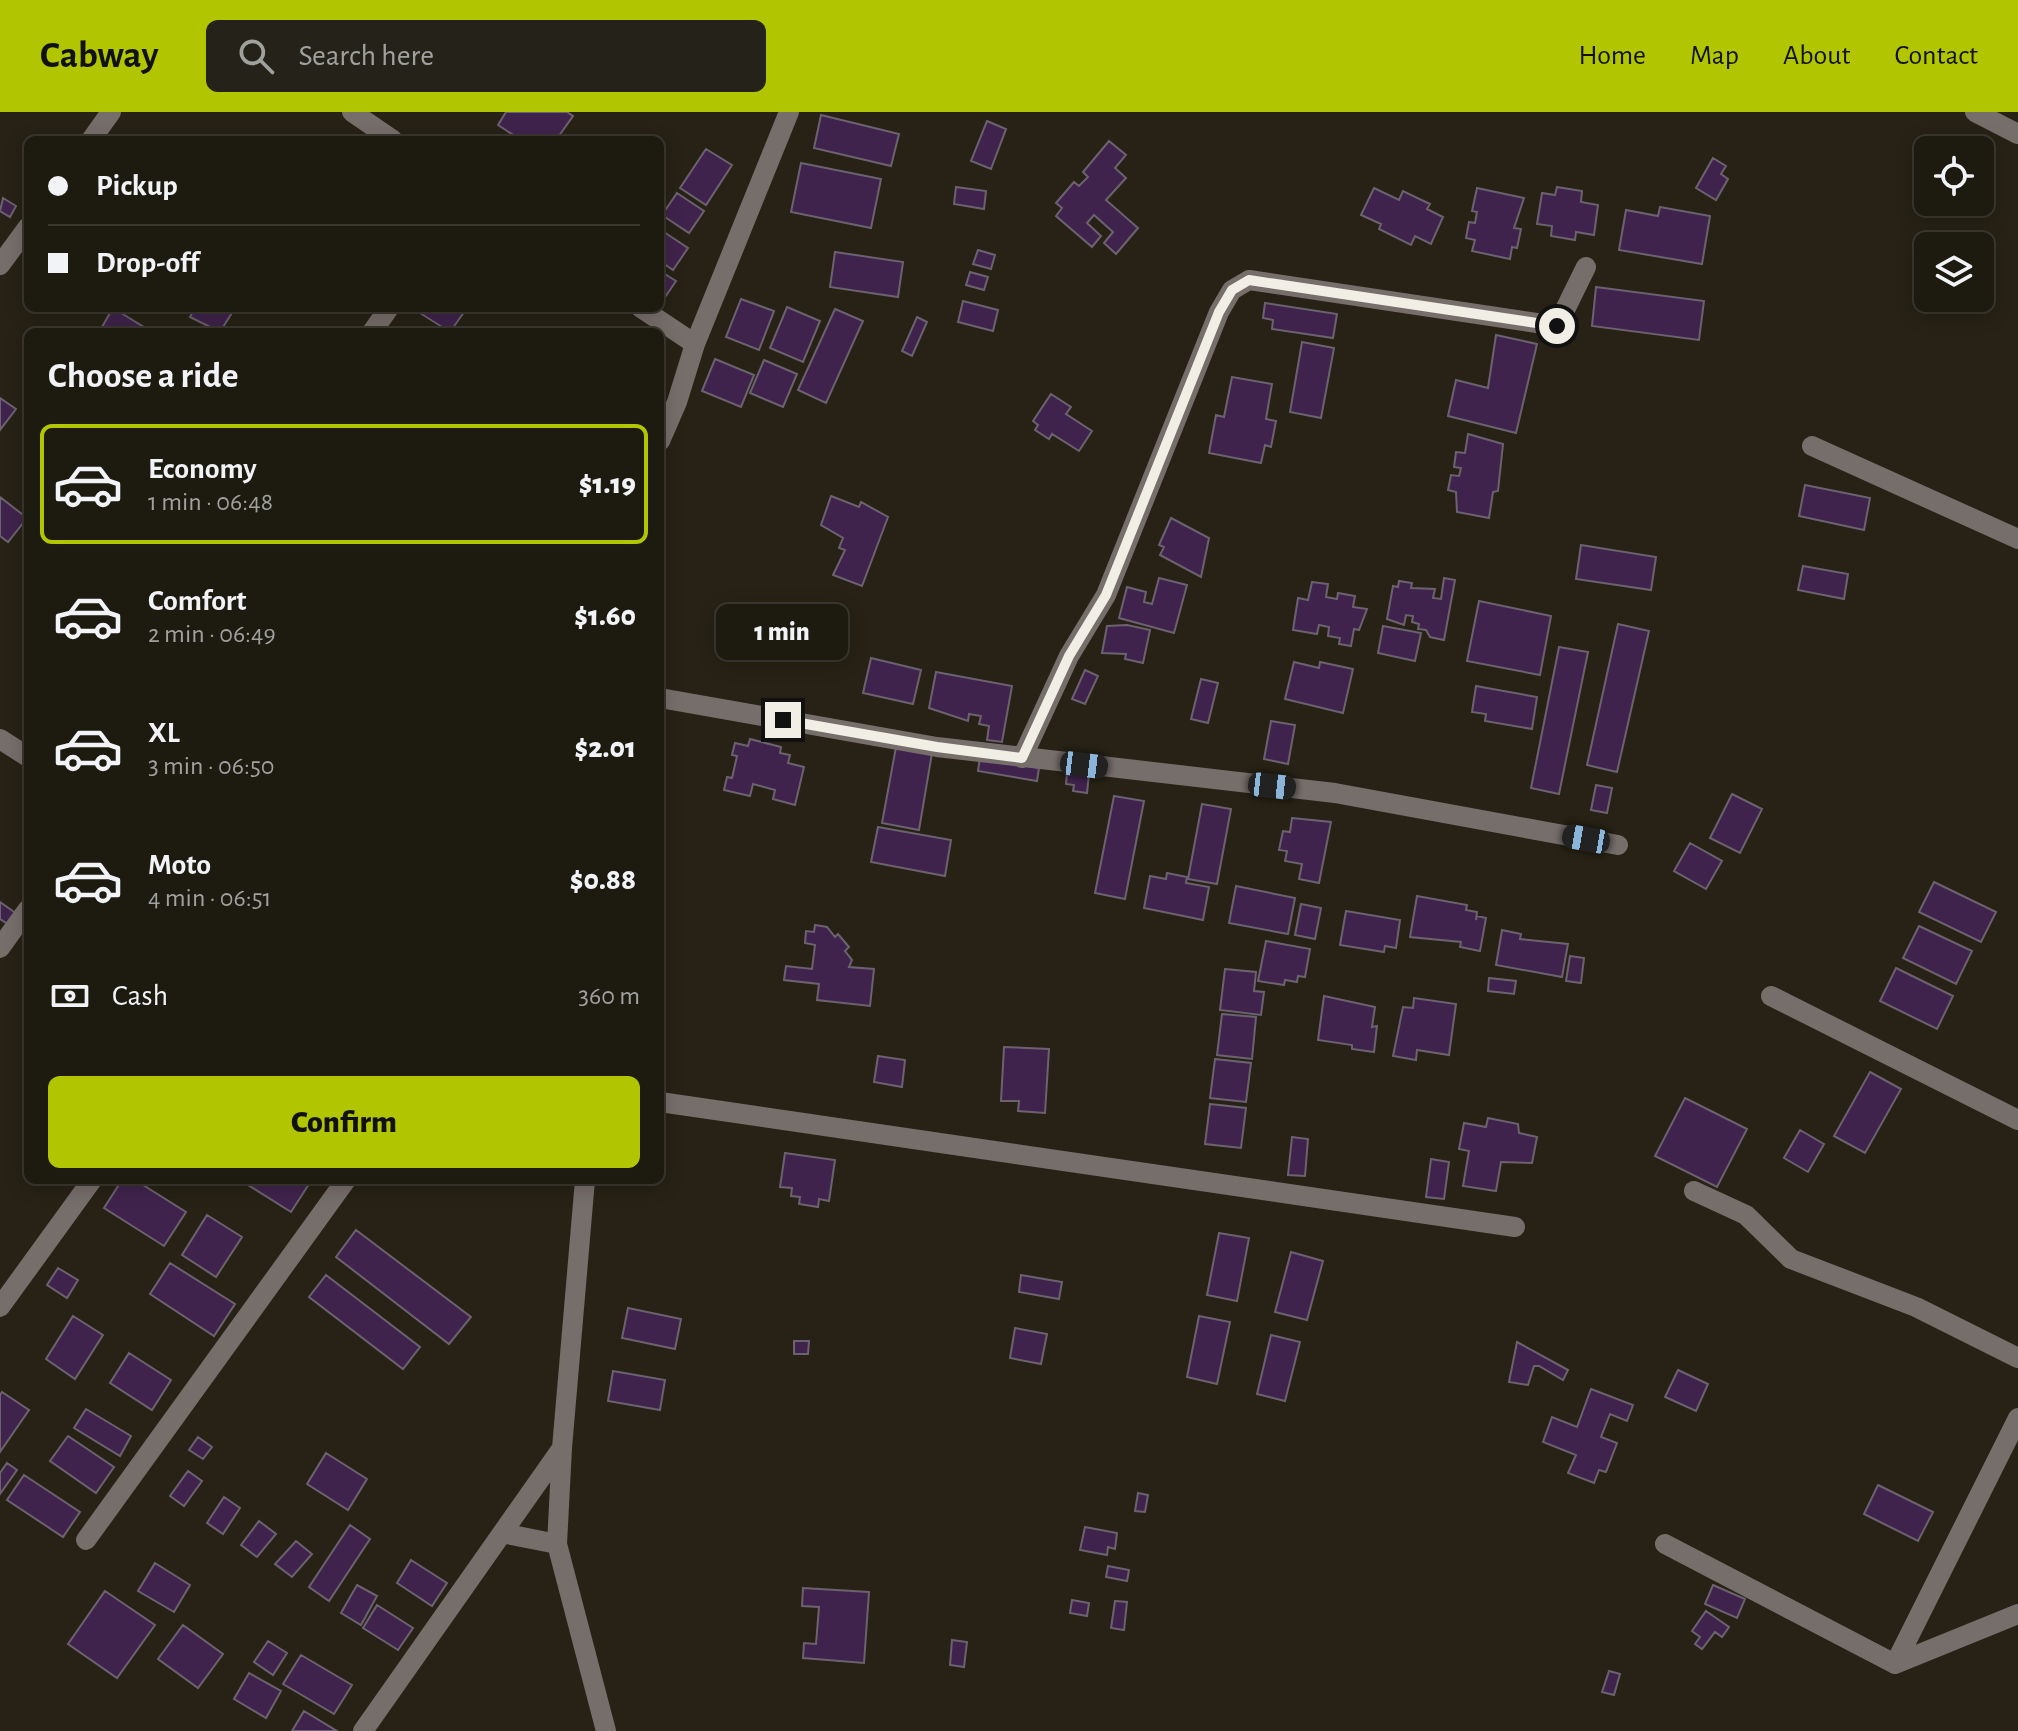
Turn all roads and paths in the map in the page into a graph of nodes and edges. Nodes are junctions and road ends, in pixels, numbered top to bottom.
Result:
1 (111, 112) edge
2 (352, 112) edge
3 (789, 112) edge
4 (1975, 112) edge
5 (2018, 134) edge
6 (94, 136) edge
7 (387, 136) edge
8 (24, 232) edge
9 (0, 265) edge
10 (1586, 267) dead end
11 (647, 312) edge
12 (695, 344) junction
13 (664, 432) edge
14 (1812, 446) dead end
15 (2018, 539) edge
16 (664, 699) edge
17 (0, 739) edge
18 (24, 754) edge
19 (1022, 758) junction
20 (1618, 845) dead end
21 (24, 915) edge
22 (0, 948) edge
23 (1771, 996) dead end
24 (664, 1103) edge
25 (2018, 1120) edge
26 (89, 1184) edge
27 (343, 1184) edge
28 (585, 1184) edge
29 (1694, 1191) dead end
30 (1515, 1227) dead end
31 (0, 1307) edge
32 (2018, 1358) edge
33 (2018, 1418) edge
34 (562, 1448) junction
35 (502, 1533) junction
36 (86, 1540) dead end
37 (557, 1544) junction
38 (1665, 1544) dead end
39 (2018, 1614) edge
40 (1895, 1664) junction
41 (363, 1731) edge
42 (606, 1731) edge

1 - 6 street
2 - 7 street
3 - 12 street
4 - 5 street
8 - 9 street
10 - 19 street
11 - 12 street
12 - 13 street
14 - 15 street
16 - 19 street
17 - 18 street
19 - 20 street
21 - 22 street
23 - 25 street
24 - 30 street
26 - 31 street
27 - 36 street
28 - 34 street
29 - 32 street
33 - 40 street
34 - 35 street
34 - 37 street
35 - 37 street
35 - 41 street
37 - 42 street
38 - 40 street
39 - 40 street

